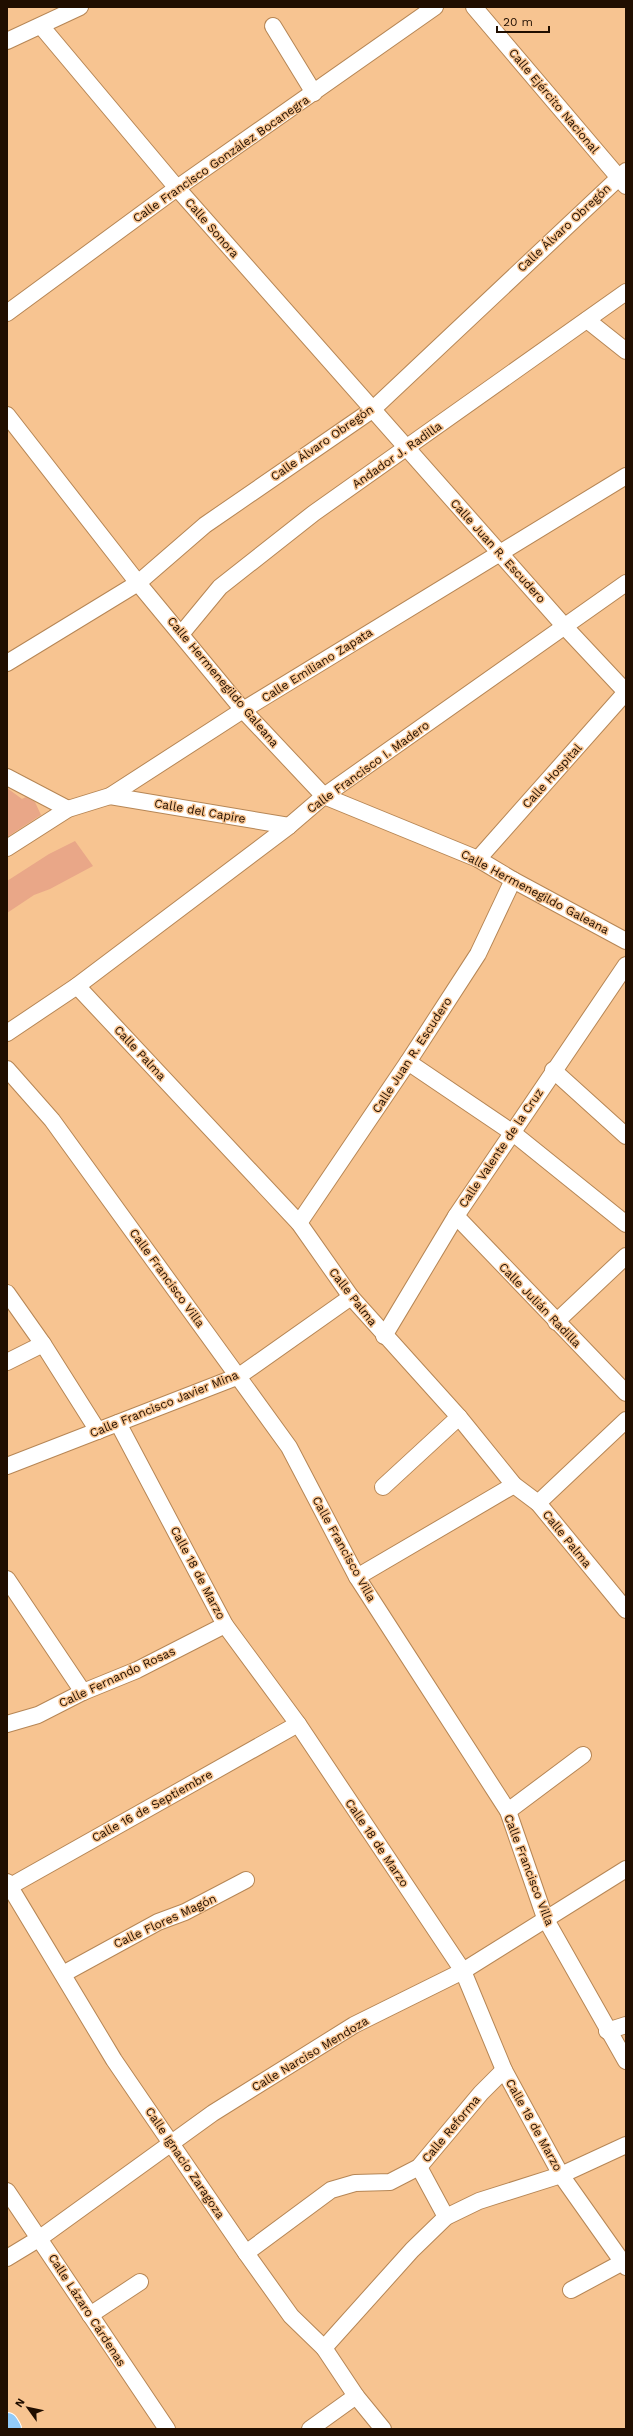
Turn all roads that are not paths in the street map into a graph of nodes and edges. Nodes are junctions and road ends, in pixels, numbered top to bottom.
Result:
1 (80, 7) edge
2 (435, 7) edge
3 (474, 7) edge
4 (41, 26) junction
5 (273, 26) dead end
6 (7, 41) edge
7 (314, 93) junction
8 (623, 178) edge
9 (177, 188) junction
10 (626, 292) edge
11 (7, 313) edge
12 (587, 320) junction
13 (626, 352) edge
14 (372, 410) junction
15 (7, 415) edge
16 (407, 449) junction
17 (626, 476) edge
18 (500, 552) junction
19 (138, 583) junction
20 (626, 583) edge
21 (566, 628) junction
22 (182, 633) junction
23 (7, 663) edge
24 (626, 692) edge
25 (243, 710) junction
26 (7, 778) edge
27 (110, 796) junction
28 (324, 796) junction
29 (68, 809) junction
30 (289, 826) junction
31 (7, 848) edge
32 (478, 859) junction
33 (513, 880) junction
34 (626, 941) edge
35 (626, 966) edge
36 (76, 986) junction
37 (7, 1033) edge
38 (408, 1062) junction
39 (7, 1069) edge
40 (553, 1070) junction
41 (513, 1133) junction
42 (626, 1136) edge
43 (456, 1216) junction
44 (299, 1223) junction
45 (626, 1224) edge
46 (626, 1256) edge
47 (7, 1293) edge
48 (351, 1297) junction
49 (556, 1322) junction
50 (384, 1336) junction
51 (43, 1344) junction
52 (7, 1362) edge
53 (239, 1376) junction
54 (626, 1393) edge
55 (459, 1417) junction
56 (626, 1420) edge
57 (118, 1423) junction
58 (98, 1431) junction
59 (7, 1466) edge
60 (514, 1484) junction
61 (383, 1487) dead end
62 (538, 1503) junction
63 (357, 1577) junction
64 (7, 1579) edge
65 (626, 1610) edge
66 (226, 1625) junction
67 (83, 1692) junction
68 (7, 1724) edge
69 (298, 1724) junction
70 (583, 1755) dead end
71 (508, 1811) junction
72 (626, 1869) edge
73 (246, 1880) dead end
74 (8, 1885) edge
75 (546, 1918) junction
76 (463, 1971) junction
77 (63, 1974) junction
78 (626, 2026) edge
79 (607, 2031) junction
80 (626, 2061) edge
81 (504, 2070) junction
82 (172, 2142) junction
83 (626, 2145) edge
84 (419, 2167) junction
85 (561, 2174) junction
86 (7, 2191) edge
87 (446, 2216) junction
88 (40, 2238) junction
89 (246, 2253) junction
90 (7, 2258) edge
91 (624, 2264) edge
92 (140, 2282) dead end
93 (571, 2290) dead end
94 (90, 2315) junction
95 (324, 2348) junction
96 (356, 2396) junction
97 (7, 2424) edge
98 (10, 2429) edge
99 (167, 2429) edge
100 (310, 2429) edge
101 (382, 2429) edge

1 - 4 street
2 - 7 street, Calle Francisco González Bocanegra
3 - 8 street, Calle Ejército Nacional
4 - 6 street
4 - 9 street, Calle Sonora
5 - 7 street
7 - 9 street, Calle Francisco González Bocanegra
8 - 14 street, Calle Álvaro Obregón
9 - 11 street, Calle Francisco González Bocanegra
9 - 14 street, Calle Sonora
10 - 12 street, Andador J. Radilla
12 - 13 street
12 - 16 street, Andador J. Radilla
14 - 16 street, Calle Juan R. Escudero
14 - 19 street, Calle Álvaro Obregón
15 - 19 street, Calle Hermenegildo Galeana
16 - 18 street, Calle Juan R. Escudero
16 - 22 street, Andador J. Radilla
17 - 18 street, Calle Emiliano Zapata
18 - 21 street, Calle Juan R. Escudero
18 - 25 street, Calle Emiliano Zapata
19 - 22 street, Calle Hermenegildo Galeana
19 - 23 street, Calle Álvaro Obregón
20 - 21 street, Calle Francisco I. Madero
21 - 24 street, Calle Juan R. Escudero
21 - 28 street, Calle Francisco I. Madero
22 - 25 street, Calle Hermenegildo Galeana
24 - 32 street, Calle Hospital
25 - 27 street, Calle Emiliano Zapata
25 - 28 street, Calle Hermenegildo Galeana
26 - 29 street
27 - 29 street, Calle Emiliano Zapata
27 - 30 street, Calle del Capire
28 - 30 street, Calle Francisco I. Madero
28 - 32 street, Calle Hermenegildo Galeana
29 - 31 street, Calle Emiliano Zapata
30 - 36 street, Calle Francisco I. Madero
32 - 33 street, Calle Hermenegildo Galeana
33 - 34 street, Calle Hermenegildo Galeana
33 - 38 street, Calle Juan R. Escudero
35 - 40 street, Calle Valente de la Cruz
36 - 37 street, Calle Francisco I. Madero
36 - 44 street, Calle Palma
38 - 41 street
38 - 44 street, Calle Juan R. Escudero
39 - 53 street, Calle Francisco Villa
40 - 41 street, Calle Valente de la Cruz
40 - 42 street
41 - 43 street, Calle Valente de la Cruz
41 - 45 street
43 - 49 street, Calle Julián Radilla
43 - 50 street, Calle Valente de la Cruz
44 - 48 street, Calle Palma
46 - 49 street
47 - 51 street
48 - 50 street, Calle Palma
48 - 53 street, Calle Francisco Javier Mina
49 - 54 street, Calle Julián Radilla
50 - 55 street, Calle Palma
51 - 52 street
51 - 58 street
53 - 57 street, Calle Francisco Javier Mina
53 - 63 street, Calle Francisco Villa
55 - 60 street, Calle Palma
55 - 61 street
56 - 62 street
57 - 58 street, Calle Francisco Javier Mina
57 - 66 street, Calle 18 de Marzo
58 - 59 street, Calle Francisco Javier Mina
60 - 62 street, Calle Palma
60 - 63 street
62 - 65 street, Calle Palma
63 - 71 street, Calle Francisco Villa
64 - 67 street
66 - 67 street, Calle Fernando Rosas
66 - 69 street, Calle 18 de Marzo
67 - 68 street, Calle Fernando Rosas
69 - 74 street, Calle 16 de Septiembre
69 - 76 street, Calle 18 de Marzo
70 - 71 street
71 - 75 street, Calle Francisco Villa
72 - 75 street, Calle Narciso Mendoza
73 - 77 street, Calle Flores Magón
74 - 77 street, Calle Ignacio Zaragoza
75 - 76 street, Calle Narciso Mendoza
75 - 79 street, Calle Francisco Villa
76 - 81 street, Calle 18 de Marzo
76 - 82 street, Calle Narciso Mendoza
77 - 82 street, Calle Ignacio Zaragoza
78 - 79 street
79 - 80 street, Calle Francisco Villa
81 - 84 street, Calle Reforma
81 - 85 street, Calle 18 de Marzo
82 - 88 street, Calle Narciso Mendoza
82 - 89 street, Calle Ignacio Zaragoza
83 - 85 street
84 - 87 street
84 - 89 street, Calle Reforma
85 - 87 street
85 - 91 street, Calle 18 de Marzo
86 - 88 street, Calle Lázaro Cárdenas
87 - 95 street
88 - 90 street, Calle Narciso Mendoza
88 - 94 street, Calle Lázaro Cárdenas
89 - 95 street, Calle Ignacio Zaragoza
91 - 93 street
92 - 94 street
94 - 99 street, Calle Lázaro Cárdenas
95 - 96 street, Calle Ignacio Zaragoza
96 - 100 street
96 - 101 street, Calle Ignacio Zaragoza
97 - 98 main road

